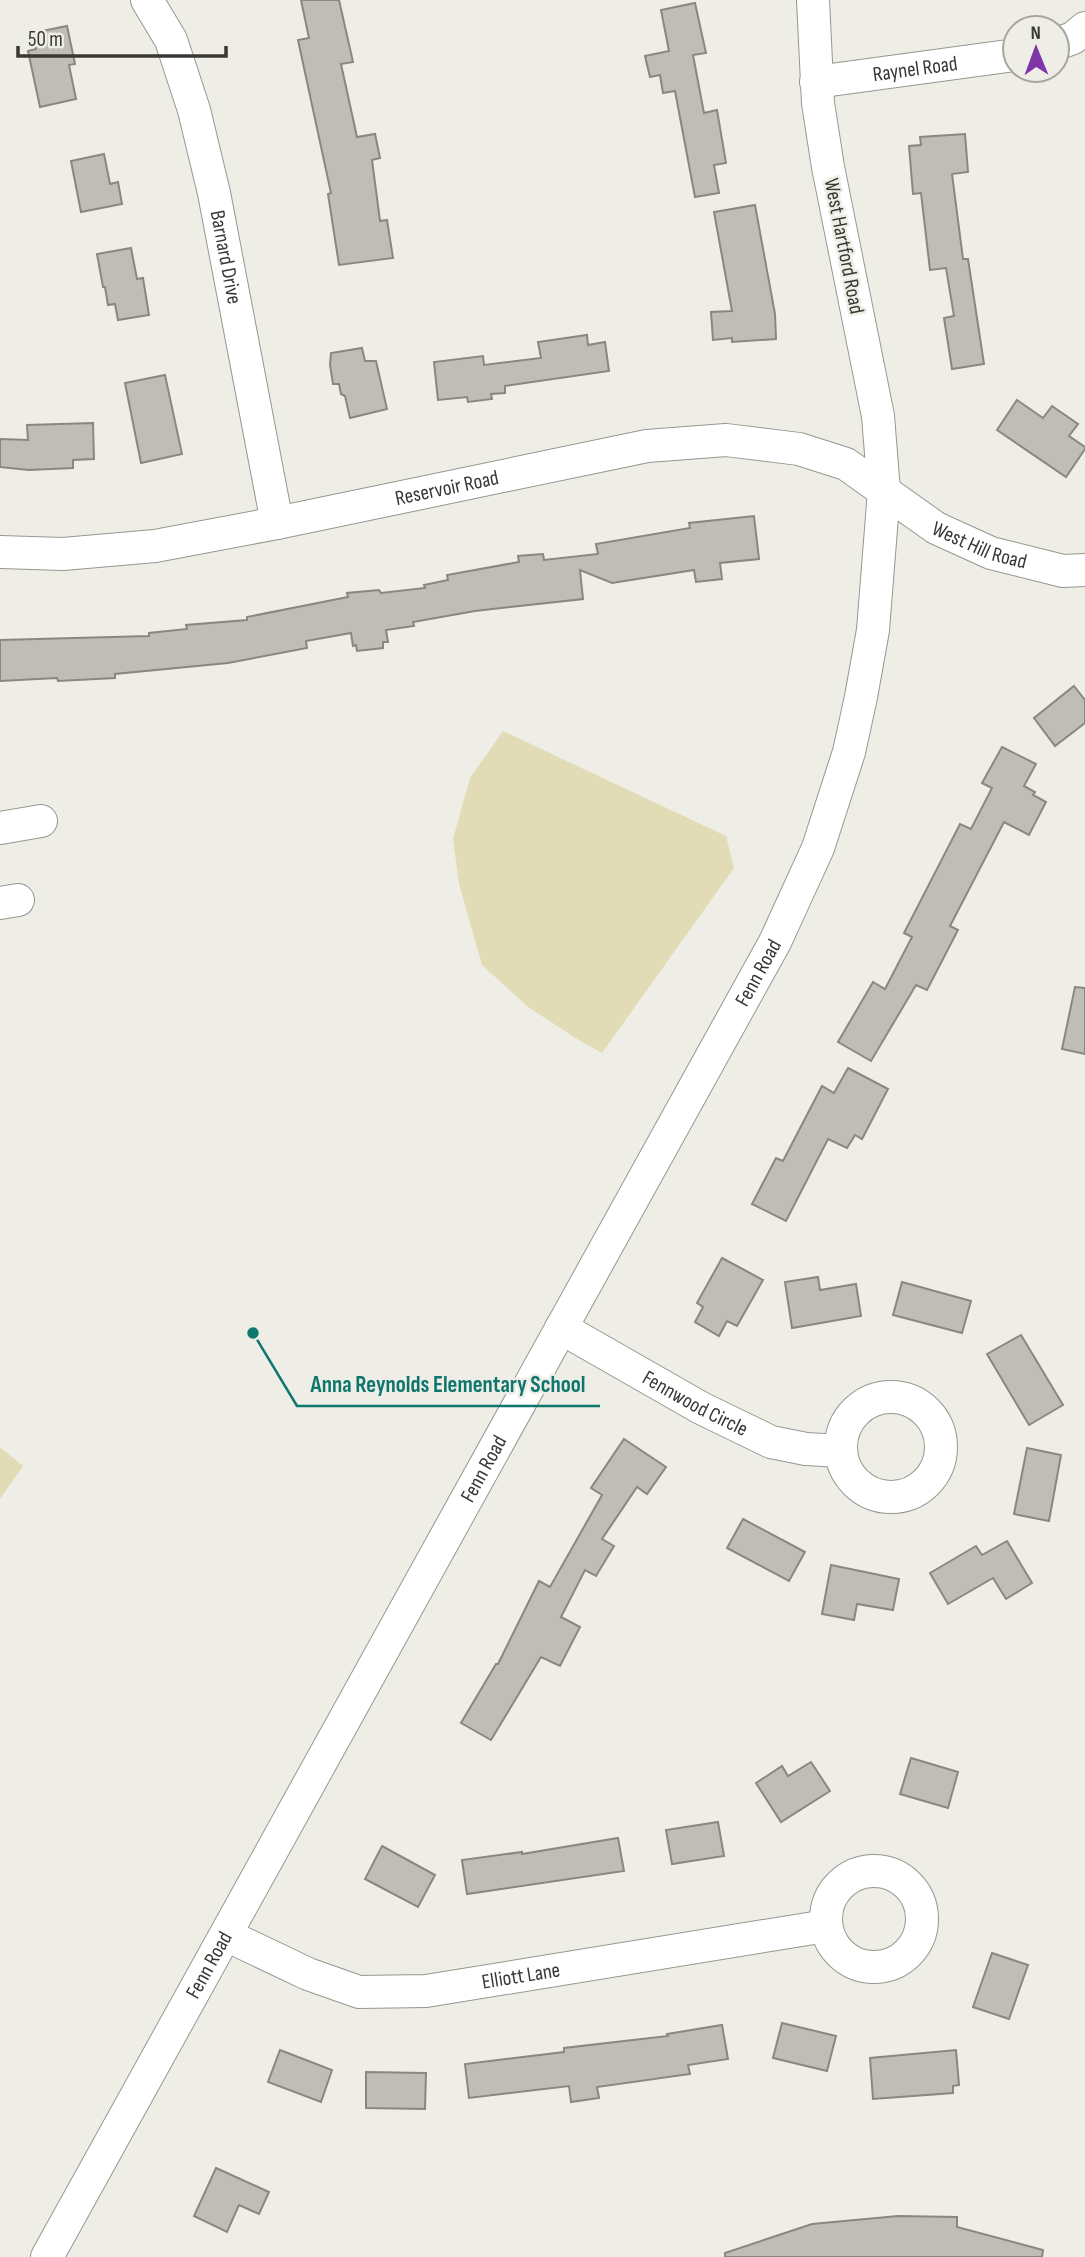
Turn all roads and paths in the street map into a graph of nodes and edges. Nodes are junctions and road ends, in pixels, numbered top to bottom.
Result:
1 (147, 0) edge
2 (813, 0) edge
3 (1085, 28) edge
4 (1071, 39) edge
5 (1001, 57) edge
6 (816, 82) junction
7 (884, 491) junction
8 (277, 523) junction
9 (0, 552) edge
10 (1085, 570) edge
11 (41, 821) dead end
12 (0, 828) edge
13 (561, 1328) junction
14 (841, 1451) dead end
15 (826, 1927) dead end
16 (226, 1935) junction
17 (47, 2257) edge

1 - 8 street, Barnard Drive
2 - 6 street, West Hartford Road
3 - 4 street
5 - 6 street, Raynel Road
6 - 7 street, West Hartford Road
7 - 8 street, Reservoir Road
7 - 10 street, West Hill Road
7 - 13 street, Fenn Road
8 - 9 street, Reservoir Road
11 - 12 street
13 - 14 street, Fennwood Circle
13 - 16 street, Fenn Road
15 - 16 street, Elliott Lane
16 - 17 street, Fenn Road

